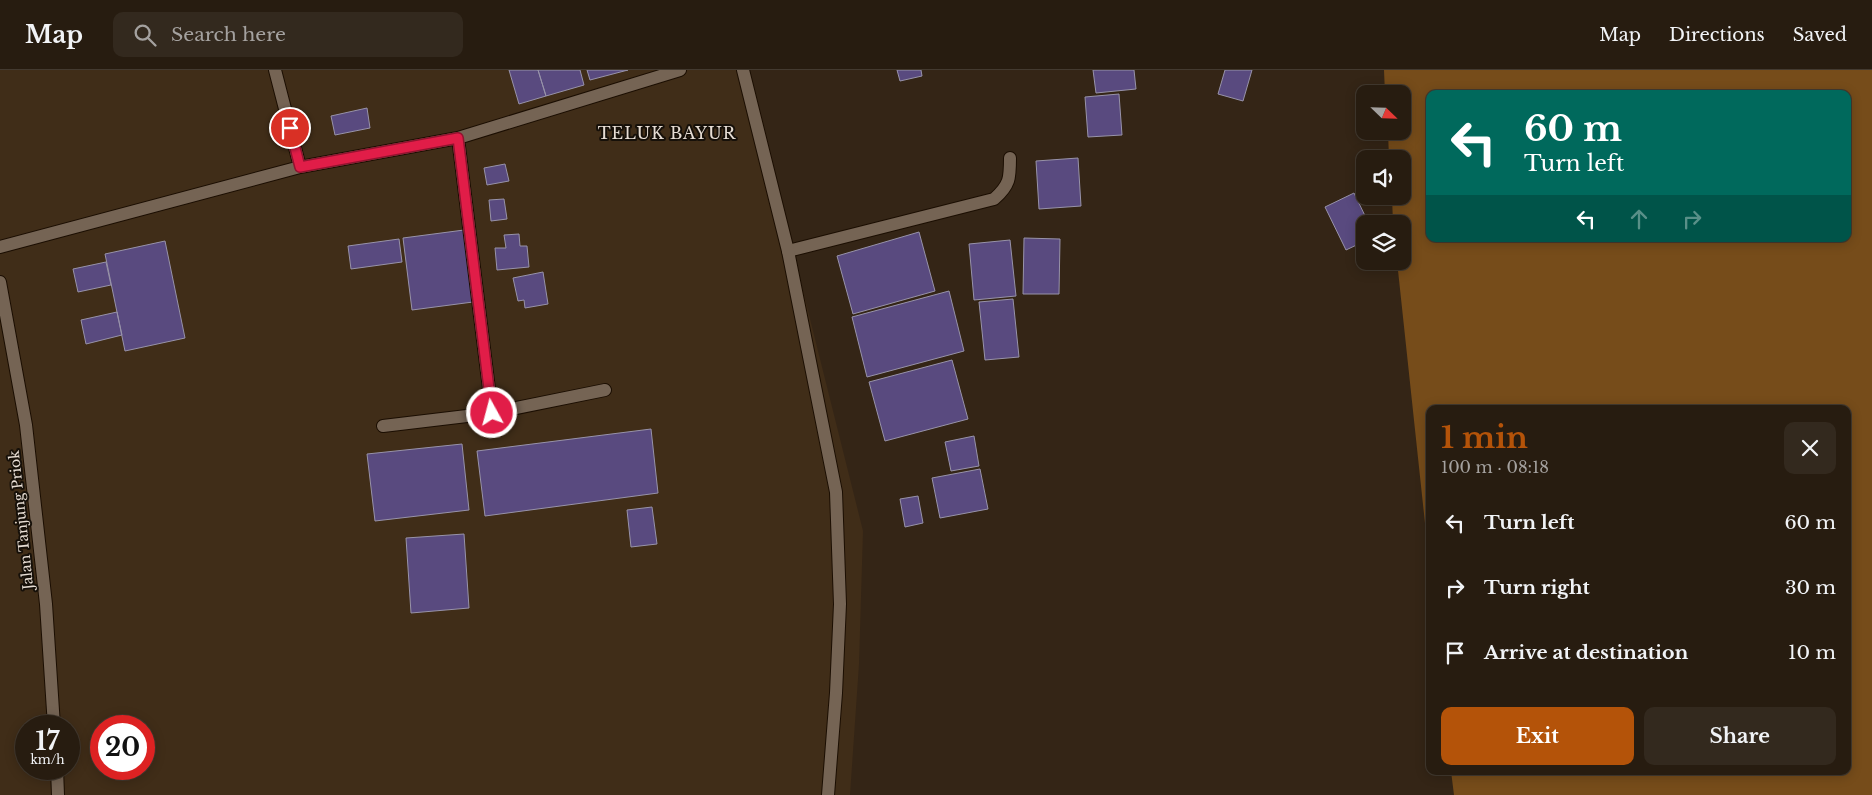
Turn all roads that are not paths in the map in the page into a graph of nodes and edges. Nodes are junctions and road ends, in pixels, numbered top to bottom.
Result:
1 (275, 70) edge
2 (680, 70) edge
3 (743, 70) edge
4 (458, 138) junction
5 (1010, 158) dead end
6 (300, 167) junction
7 (0, 247) edge
8 (788, 251) junction
9 (0, 282) edge
10 (605, 390) dead end
11 (492, 413) junction
12 (383, 426) dead end
13 (53, 715) edge
14 (57, 780) edge
15 (58, 795) edge
16 (828, 795) edge

1 - 6 street
2 - 4 street
3 - 8 street
4 - 6 street
4 - 11 street
5 - 8 street
6 - 7 street
8 - 16 street
9 - 13 street, Jalan Tanjung Priok
10 - 11 street
11 - 12 street
14 - 15 street

